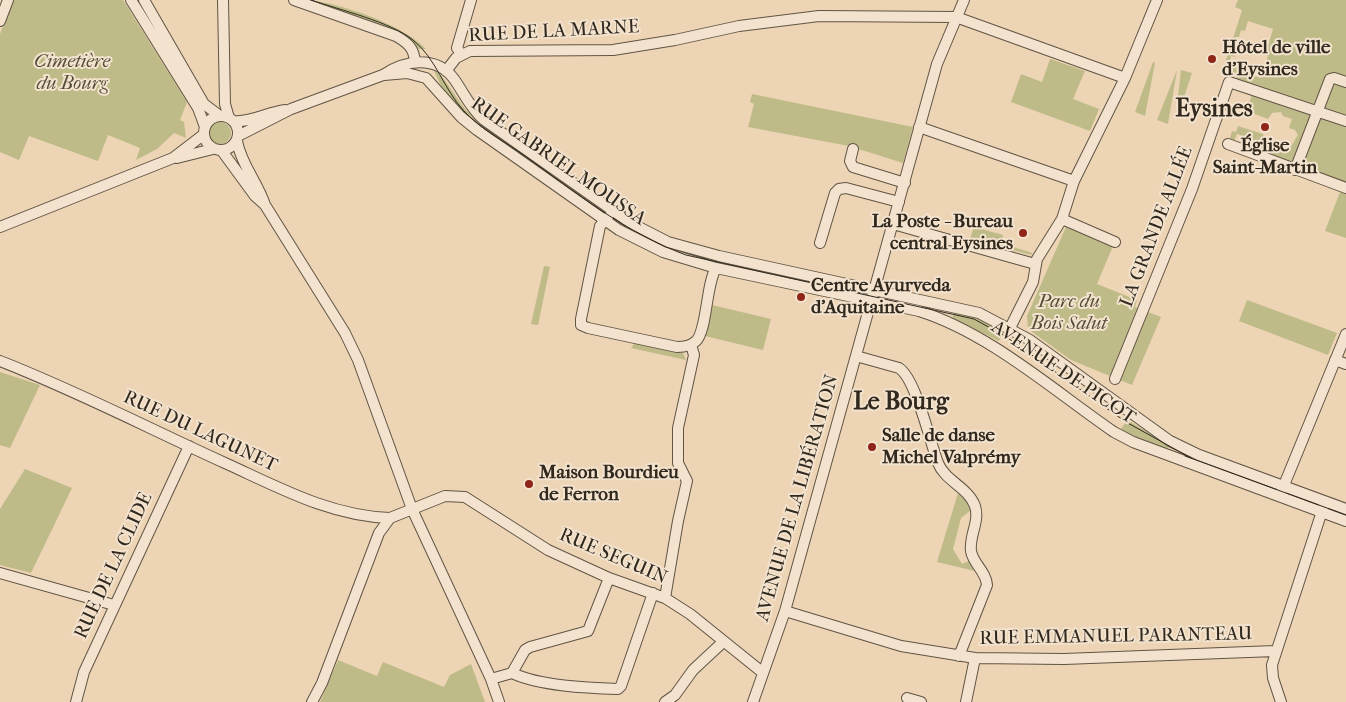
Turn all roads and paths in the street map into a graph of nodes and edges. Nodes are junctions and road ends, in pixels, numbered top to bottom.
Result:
1 (8, 0) edge
2 (132, 0) edge
3 (144, 0) edge
4 (223, 0) edge
5 (294, 0) edge
6 (471, 0) edge
7 (964, 0) edge
8 (1157, 0) edge
9 (956, 16) junction
10 (0, 21) edge
11 (461, 54) junction
12 (415, 62) junction
13 (446, 71) junction
14 (383, 75) junction
15 (1125, 78) junction
16 (1346, 82) edge
17 (291, 109) junction
18 (1318, 112) junction
19 (228, 118) junction
20 (1346, 121) edge
21 (919, 127) junction
22 (204, 131) junction
23 (237, 139) junction
24 (1228, 144) dead end
25 (853, 149) dead end
26 (217, 150) junction
27 (173, 158) junction
28 (1295, 170) junction
29 (1074, 181) junction
30 (905, 183) junction
31 (1346, 188) edge
32 (899, 202) junction
33 (265, 205) junction
34 (616, 214) junction
35 (604, 220) junction
36 (1062, 220) junction
37 (892, 224) junction
38 (0, 227) edge
39 (1115, 242) dead end
40 (820, 243) dead end
41 (1035, 264) junction
42 (716, 268) junction
43 (874, 290) junction
44 (872, 301) junction
45 (1010, 328) junction
46 (1346, 334) edge
47 (691, 345) junction
48 (856, 356) junction
49 (1335, 360) junction
50 (0, 361) edge
51 (1346, 364) edge
52 (1115, 379) dead end
53 (189, 446) junction
54 (1284, 484) junction
55 (1280, 495) junction
56 (1326, 500) junction
57 (412, 509) junction
58 (1346, 509) edge
59 (1322, 512) junction
60 (390, 518) junction
61 (1346, 521) edge
62 (0, 573) edge
63 (609, 578) junction
64 (653, 593) junction
65 (665, 598) junction
66 (114, 605) junction
67 (785, 611) junction
68 (723, 642) junction
69 (1275, 651) junction
70 (960, 656) junction
71 (975, 658) junction
72 (762, 672) junction
73 (512, 673) junction
74 (491, 679) junction
75 (907, 698) dead end
76 (76, 702) edge
77 (312, 702) edge
78 (499, 702) edge
79 (665, 702) edge
80 (753, 702) edge
81 (921, 702) edge
82 (966, 702) edge
83 (1281, 702) edge

1 - 10 street
2 - 22 street
3 - 19 street
4 - 19 street
5 - 12 street
6 - 11 street
7 - 9 street
8 - 15 street
9 - 11 street, RUE DE LA MARNE
9 - 15 street
9 - 21 street
11 - 13 street, RUE DE LA MARNE
12 - 13 street
12 - 14 street
13 - 34 street, RUE GABRIEL MOUSSA
14 - 17 street
14 - 35 street, RUE GABRIEL MOUSSA
15 - 29 street
16 - 18 street
17 - 19 street
17 - 23 street
18 - 20 street
18 - 28 street
18 - 52 street, LA GRANDE ALLÉE
19 - 22 street
19 - 23 street
21 - 29 street
21 - 30 street
22 - 26 street
22 - 27 street
23 - 26 street
23 - 33 street
24 - 28 street
25 - 30 street
26 - 27 street
26 - 33 street
27 - 38 street
28 - 31 street
29 - 36 street
30 - 32 street
32 - 37 street
32 - 40 street
33 - 57 street
34 - 35 street
34 - 43 street, RUE GABRIEL MOUSSA
35 - 42 street, RUE GABRIEL MOUSSA
35 - 47 street
36 - 39 street
36 - 41 street
37 - 41 street
37 - 43 street
41 - 45 street
42 - 44 street, RUE GABRIEL MOUSSA
42 - 47 street
43 - 44 street, AVENUE DE LA LIBÉRATION
43 - 45 street, AVENUE DE PICOT
44 - 48 street, AVENUE DE LA LIBÉRATION
44 - 55 street, AVENUE DE PICOT
45 - 54 street, AVENUE DE PICOT
46 - 49 street
47 - 65 street
48 - 67 street, AVENUE DE LA LIBÉRATION
48 - 70 street
49 - 51 street
49 - 54 street
50 - 53 street, RUE DU LAGUNET
53 - 60 street, RUE DU LAGUNET
53 - 66 street, RUE DE LA CLIDE
54 - 55 street
54 - 56 street, AVENUE DE PICOT
55 - 59 street, AVENUE DE PICOT
56 - 58 street, AVENUE DE PICOT
56 - 59 street
57 - 60 street, RUE SEGUIN
57 - 63 street, RUE SEGUIN
57 - 74 street
59 - 61 street, AVENUE DE PICOT
59 - 69 street
60 - 77 street
62 - 66 street
63 - 64 street, RUE SEGUIN
63 - 73 street
64 - 65 street, RUE SEGUIN
64 - 73 street
65 - 68 street, RUE SEGUIN
66 - 76 street, RUE DE LA CLIDE
67 - 70 street, RUE EMMANUEL PARANTEAU
67 - 72 street, AVENUE DE LA LIBÉRATION
68 - 72 street, RUE SEGUIN
68 - 79 street
69 - 71 street, RUE EMMANUEL PARANTEAU
69 - 83 street
70 - 71 street, RUE EMMANUEL PARANTEAU
71 - 82 street
72 - 80 street, AVENUE DE LA LIBÉRATION
73 - 74 street
74 - 78 street
75 - 81 street

